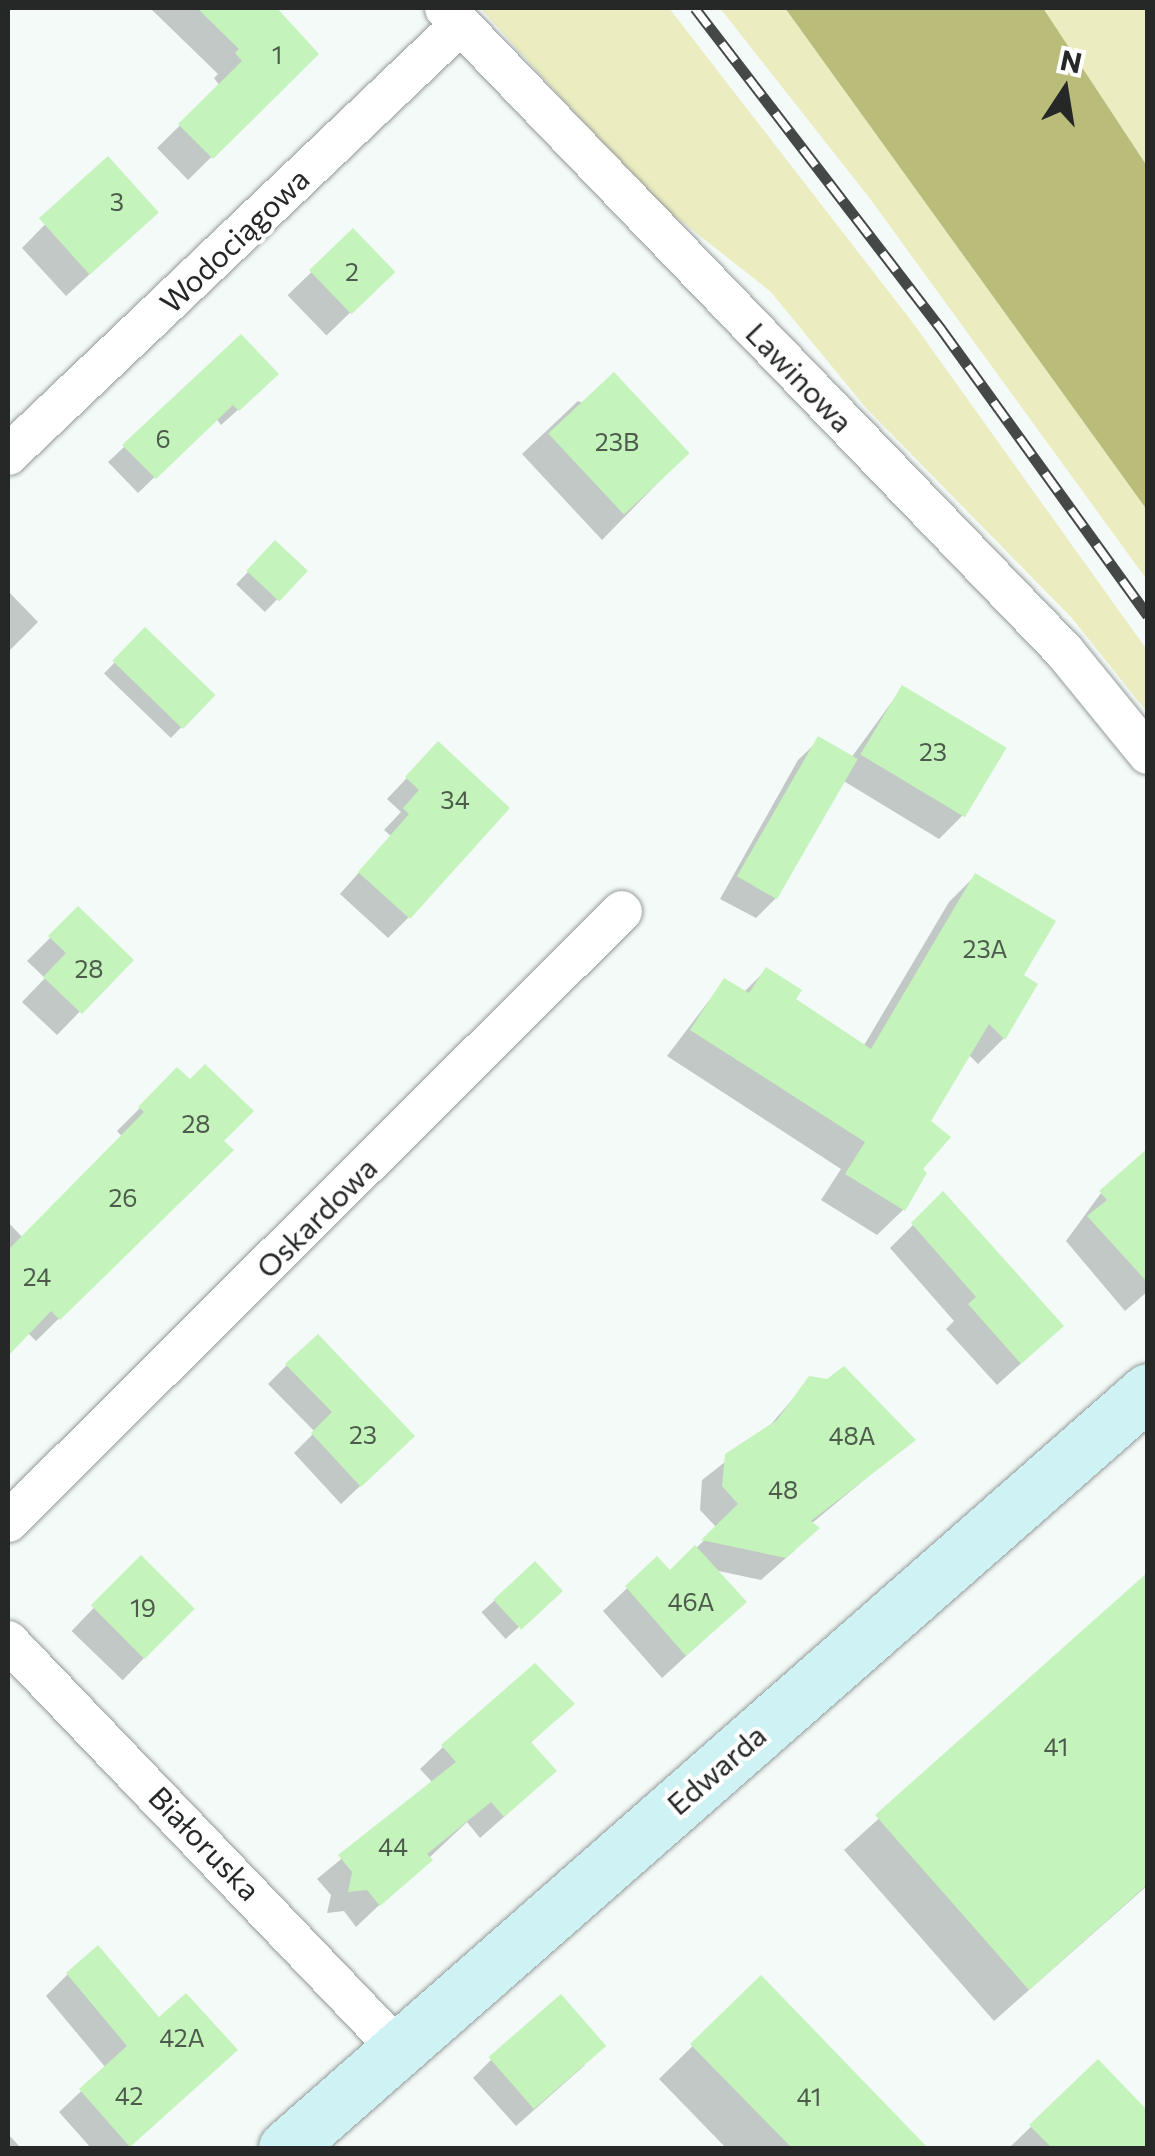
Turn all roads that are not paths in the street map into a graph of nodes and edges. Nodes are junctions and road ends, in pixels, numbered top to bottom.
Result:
1 (453, 16) edge
2 (8, 455) edge
3 (1148, 754) edge
4 (622, 911) dead end
5 (1148, 1391) edge
6 (8, 1522) edge
7 (8, 1640) edge
8 (398, 2049) junction
9 (286, 2148) edge

1 - 2 street, Wodociągowa
1 - 3 street, Lawinowa
4 - 6 street, Oskardowa
5 - 8 street, Edwarda
7 - 8 street, Białoruska
8 - 9 street, Edwarda

